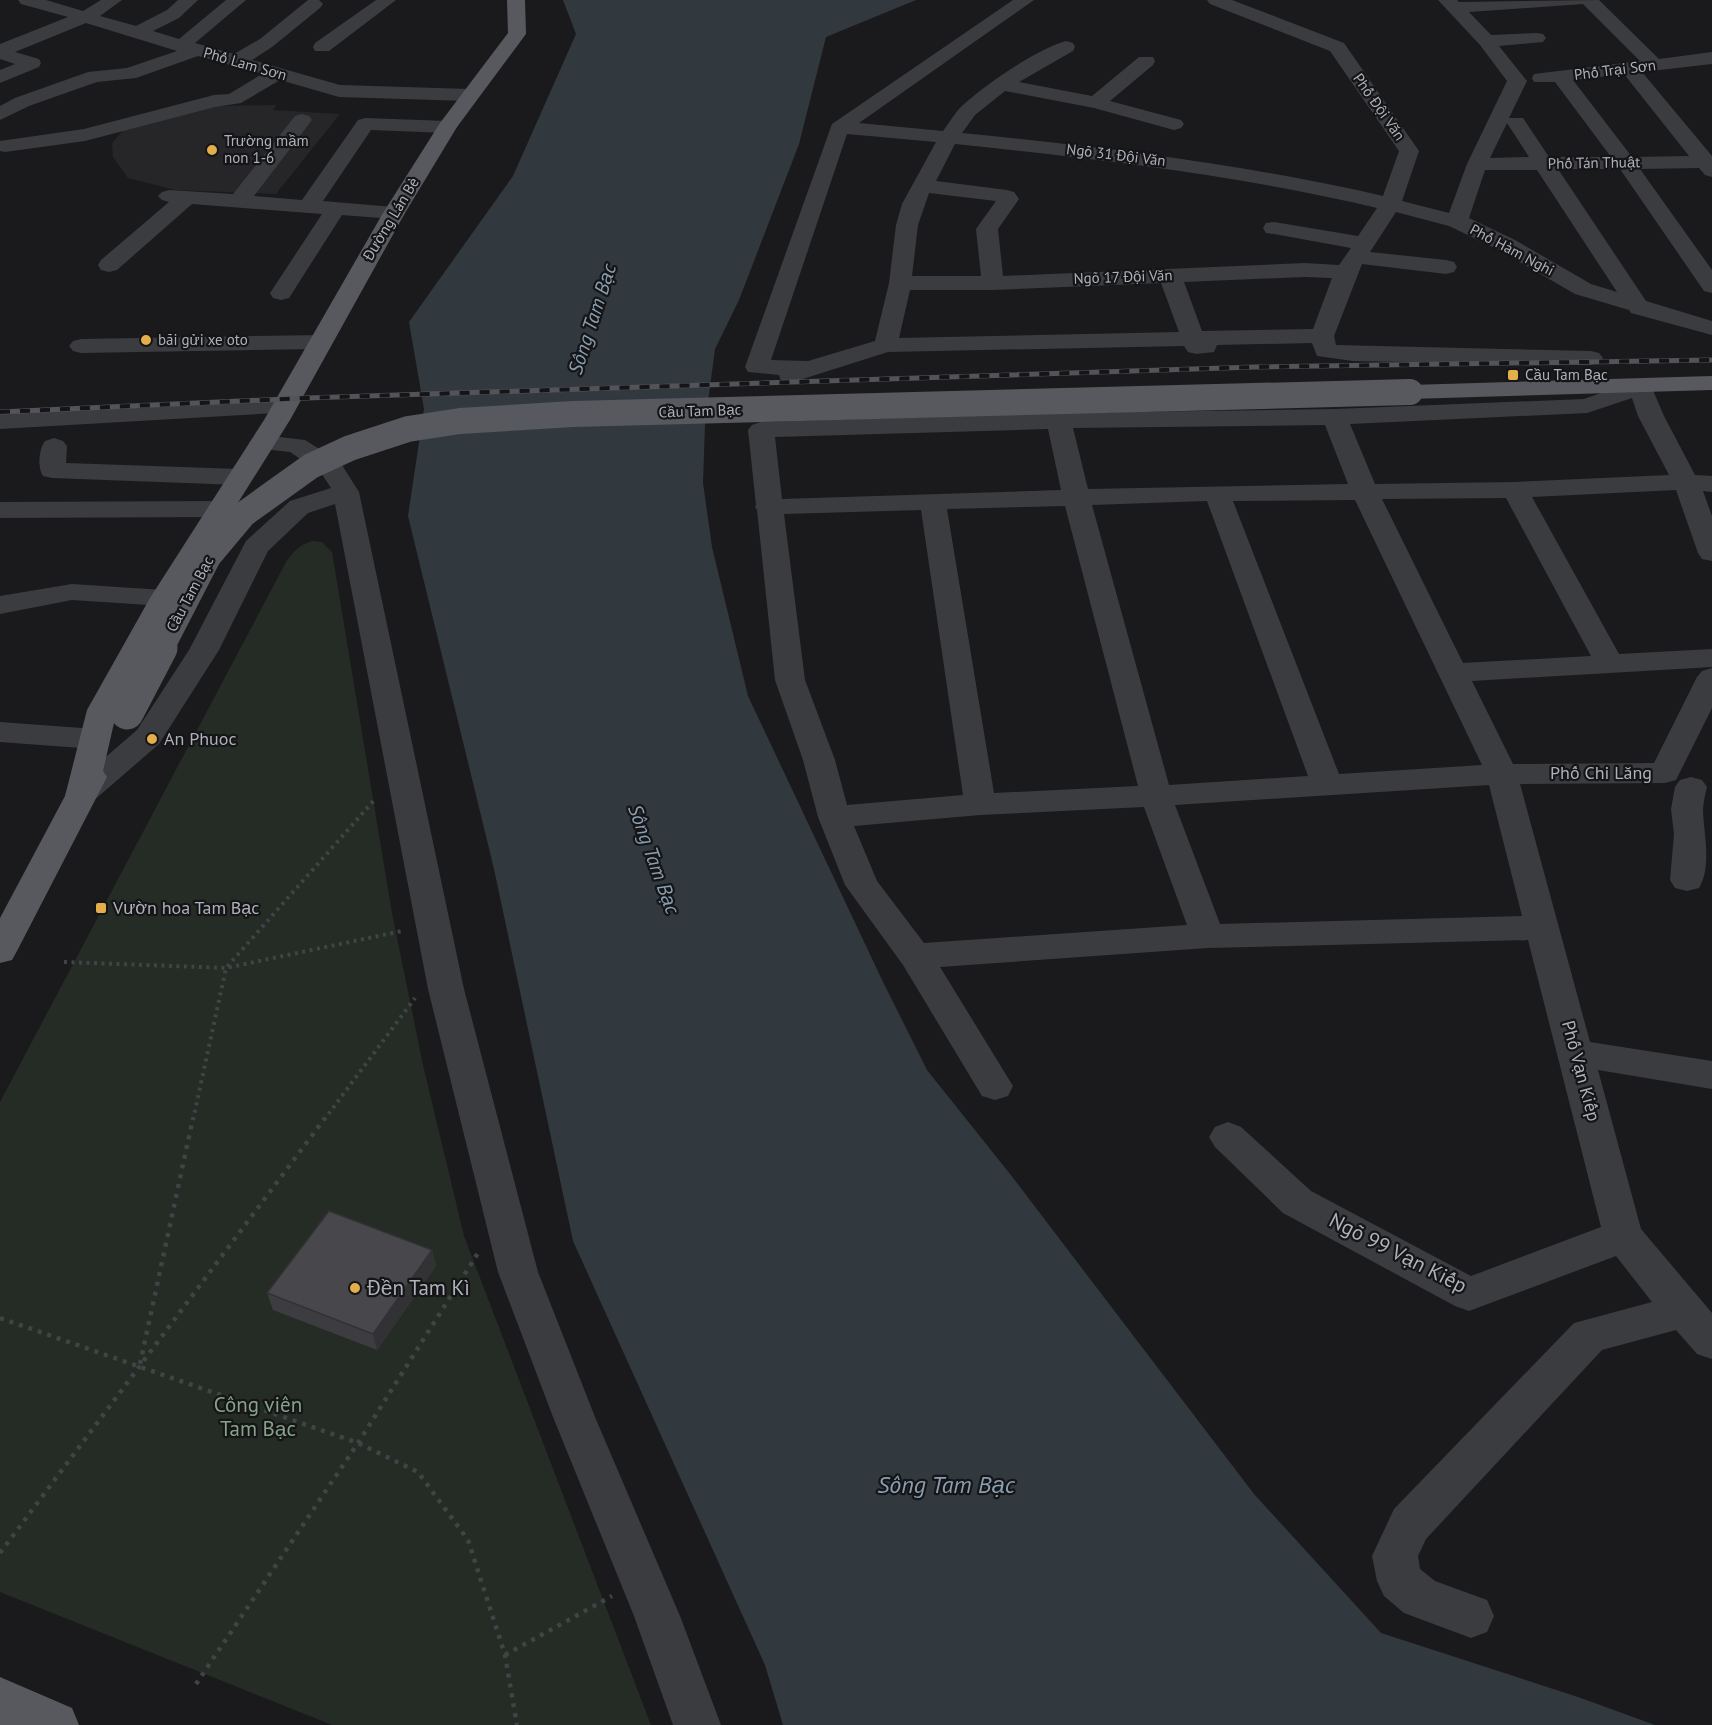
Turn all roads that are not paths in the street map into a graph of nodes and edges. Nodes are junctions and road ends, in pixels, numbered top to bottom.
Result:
1 (28, 0) edge
2 (113, 0) edge
3 (189, 0) edge
4 (237, 0) edge
5 (387, 0) edge
6 (516, 0) edge
7 (1024, 0) edge
8 (1216, 0) edge
9 (1579, 0) edge
10 (1589, 0) edge
11 (314, 4) dead end
12 (1450, 4) edge
13 (87, 16) junction
14 (138, 32) junction
15 (1538, 38) dead end
16 (231, 41) dead end
17 (1486, 41) junction
18 (322, 47) dead end
19 (1066, 47) dead end
20 (197, 50) junction
21 (0, 52) edge
22 (1712, 58) edge
23 (236, 61) junction
24 (1146, 61) dead end
25 (1655, 65) junction
26 (1629, 68) junction
27 (278, 73) junction
28 (0, 76) edge
29 (1560, 76) junction
30 (1517, 81) junction
31 (1002, 86) junction
32 (469, 95) junction
33 (1096, 103) junction
34 (0, 114) edge
35 (302, 120) dead end
36 (1516, 122) dead end
37 (1174, 124) dead end
38 (447, 127) junction
39 (838, 128) junction
40 (949, 136) junction
41 (5, 146) dead end
42 (1626, 163) junction
43 (1477, 164) junction
44 (1543, 164) junction
45 (1710, 165) edge
46 (921, 186) junction
47 (239, 201) junction
48 (1391, 203) junction
49 (308, 207) junction
50 (336, 209) junction
51 (394, 213) junction
52 (1457, 221) junction
53 (1274, 228) dead end
54 (1355, 258) junction
55 (109, 265) dead end
56 (1446, 267) dead end
57 (1170, 275) junction
58 (900, 283) junction
59 (993, 283) junction
60 (1712, 286) edge
61 (281, 293) dead end
62 (1712, 306) edge
63 (1639, 308) junction
64 (1712, 328) edge
65 (1193, 338) junction
66 (320, 342) junction
67 (1323, 344) junction
68 (886, 345) junction
69 (81, 346) dead end
70 (1286, 349) dead end
71 (1591, 358) dead end
72 (809, 368) junction
73 (780, 381) dead end
74 (1712, 383) edge
75 (1640, 386) junction
76 (284, 406) junction
77 (1335, 417) junction
78 (0, 421) edge
79 (1059, 421) junction
80 (262, 443) junction
81 (54, 446) dead end
82 (1712, 472) edge
83 (239, 477) junction
84 (1693, 479) edge
85 (1364, 490) junction
86 (1515, 490) junction
87 (346, 492) junction
88 (1217, 492) junction
89 (1076, 496) junction
90 (933, 503) junction
91 (768, 507) junction
92 (219, 508) junction
93 (3, 514) edge
94 (1712, 553) edge
95 (164, 598) junction
96 (2, 607) edge
97 (1712, 658) edge
98 (1609, 663) junction
99 (1454, 673) junction
100 (1712, 676) edge
101 (0, 732) edge
102 (95, 739) junction
103 (1502, 774) junction
104 (1689, 783) edge
105 (1328, 784) junction
106 (81, 795) junction
107 (1156, 796) junction
108 (980, 804) junction
109 (834, 817) junction
110 (1687, 880) dead end
111 (1544, 928) junction
112 (1208, 936) junction
113 (0, 951) edge
114 (915, 956) junction
115 (1576, 1053) junction
116 (1712, 1075) edge
117 (995, 1086) dead end
118 (1228, 1137) dead end
119 (1623, 1236) junction
120 (1698, 1326) edge
121 (1472, 1616) dead end
122 (0, 1701) edge
123 (55, 1725) edge
124 (697, 1725) edge

1 - 13 street, Phố Lam Sơn
2 - 13 street
3 - 14 street
4 - 20 street
5 - 18 street
6 - 32 main road, Đường Lán Bè
7 - 39 street
8 - 48 street, Phố Đội Văn
9 - 12 street
10 - 25 street
11 - 23 street
12 - 17 street
13 - 14 street, Phố Lam Sơn
13 - 21 street
14 - 20 street, Phố Lam Sơn
15 - 17 street
16 - 20 street
17 - 30 street
19 - 31 street
20 - 23 street, Phố Lam Sơn
20 - 34 street
21 - 28 street
22 - 25 street, Phố Trại Sơn
23 - 27 street, Phố Lam Sơn
24 - 33 street
25 - 26 street, Phố Trại Sơn
26 - 29 street, Phố Trại Sơn
26 - 45 street
27 - 32 street, Phố Lam Sơn
27 - 41 street
29 - 30 street, Phố Trại Sơn
29 - 42 street
30 - 43 street, Phố Hàm Nghi
31 - 33 street
31 - 40 street
32 - 38 main road, Đường Lán Bè
33 - 37 street
35 - 47 street
36 - 44 street
38 - 49 street
38 - 51 main road, Đường Lán Bè
39 - 40 street, Ngõ 31 Đội Văn
39 - 72 street
40 - 46 street
40 - 48 street, Ngõ 31 Đội Văn
42 - 44 street, Phố Tán Thuật
42 - 45 street, Phố Tán Thuật
42 - 60 street
43 - 44 street, Phố Tán Thuật
43 - 52 street, Phố Hàm Nghi
44 - 63 street
46 - 58 street
46 - 59 street
47 - 49 street
47 - 55 street
48 - 52 street, Ngõ 31 Đội Văn
48 - 54 street, Phố Đội Văn
49 - 50 street
50 - 51 street
50 - 61 street
51 - 66 main road, Đường Lán Bè
52 - 63 street, Phố Hàm Nghi
53 - 54 street
54 - 56 street
54 - 57 street, Ngõ 17 Đội Văn
54 - 67 street, Phố Đội Văn
57 - 59 street, Ngõ 17 Đội Văn
57 - 65 street
58 - 59 street, Ngõ 17 Đội Văn
58 - 68 street
62 - 63 street
63 - 64 street, Phố Hàm Nghi
65 - 67 street
65 - 68 street
65 - 70 street
66 - 69 street
66 - 76 main road, Đường Lán Bè
67 - 71 street
68 - 72 street
72 - 73 street
74 - 75 main road, Cầu Tam Bạc
75 - 77 street
75 - 84 street
75 - 106 main road, Cầu Tam Bạc, bridge
76 - 78 street
76 - 80 main road, Đường Lán Bè
77 - 79 street
77 - 85 street, Phố Vạn Kiếp
79 - 89 street
79 - 91 street
80 - 83 main road, Đường Lán Bè
80 - 87 street
81 - 83 street
82 - 84 street
83 - 92 main road, Đường Lán Bè
84 - 86 street
84 - 94 street
85 - 86 street
85 - 88 street
85 - 99 street, Phố Vạn Kiếp
86 - 98 street
87 - 106 street
87 - 124 street
88 - 89 street
88 - 105 street
89 - 90 street
89 - 107 street
90 - 91 street
90 - 108 street
91 - 109 street
92 - 93 street
92 - 95 main road, Đường Lán Bè
95 - 96 street
95 - 102 main road, Đường Lán Bè
97 - 98 street
98 - 99 street
99 - 103 street, Phố Vạn Kiếp
100 - 104 street, Phố Chi Lăng
101 - 102 street
102 - 106 main road, Đường Lán Bè
103 - 104 street, Phố Chi Lăng
103 - 105 street, Phố Chi Lăng
103 - 111 street, Phố Vạn Kiếp
104 - 110 street
105 - 107 street, Phố Chi Lăng
106 - 113 main road
107 - 108 street, Phố Chi Lăng
107 - 112 street
108 - 109 street, Phố Chi Lăng
109 - 114 street
111 - 112 street
111 - 115 street, Phố Vạn Kiếp
112 - 114 street
114 - 117 street
115 - 116 street
115 - 119 street, Phố Vạn Kiếp
118 - 119 street, Ngõ 99 Vạn Kiếp
119 - 120 street, Phố Vạn Kiếp
120 - 121 street
122 - 123 main road

